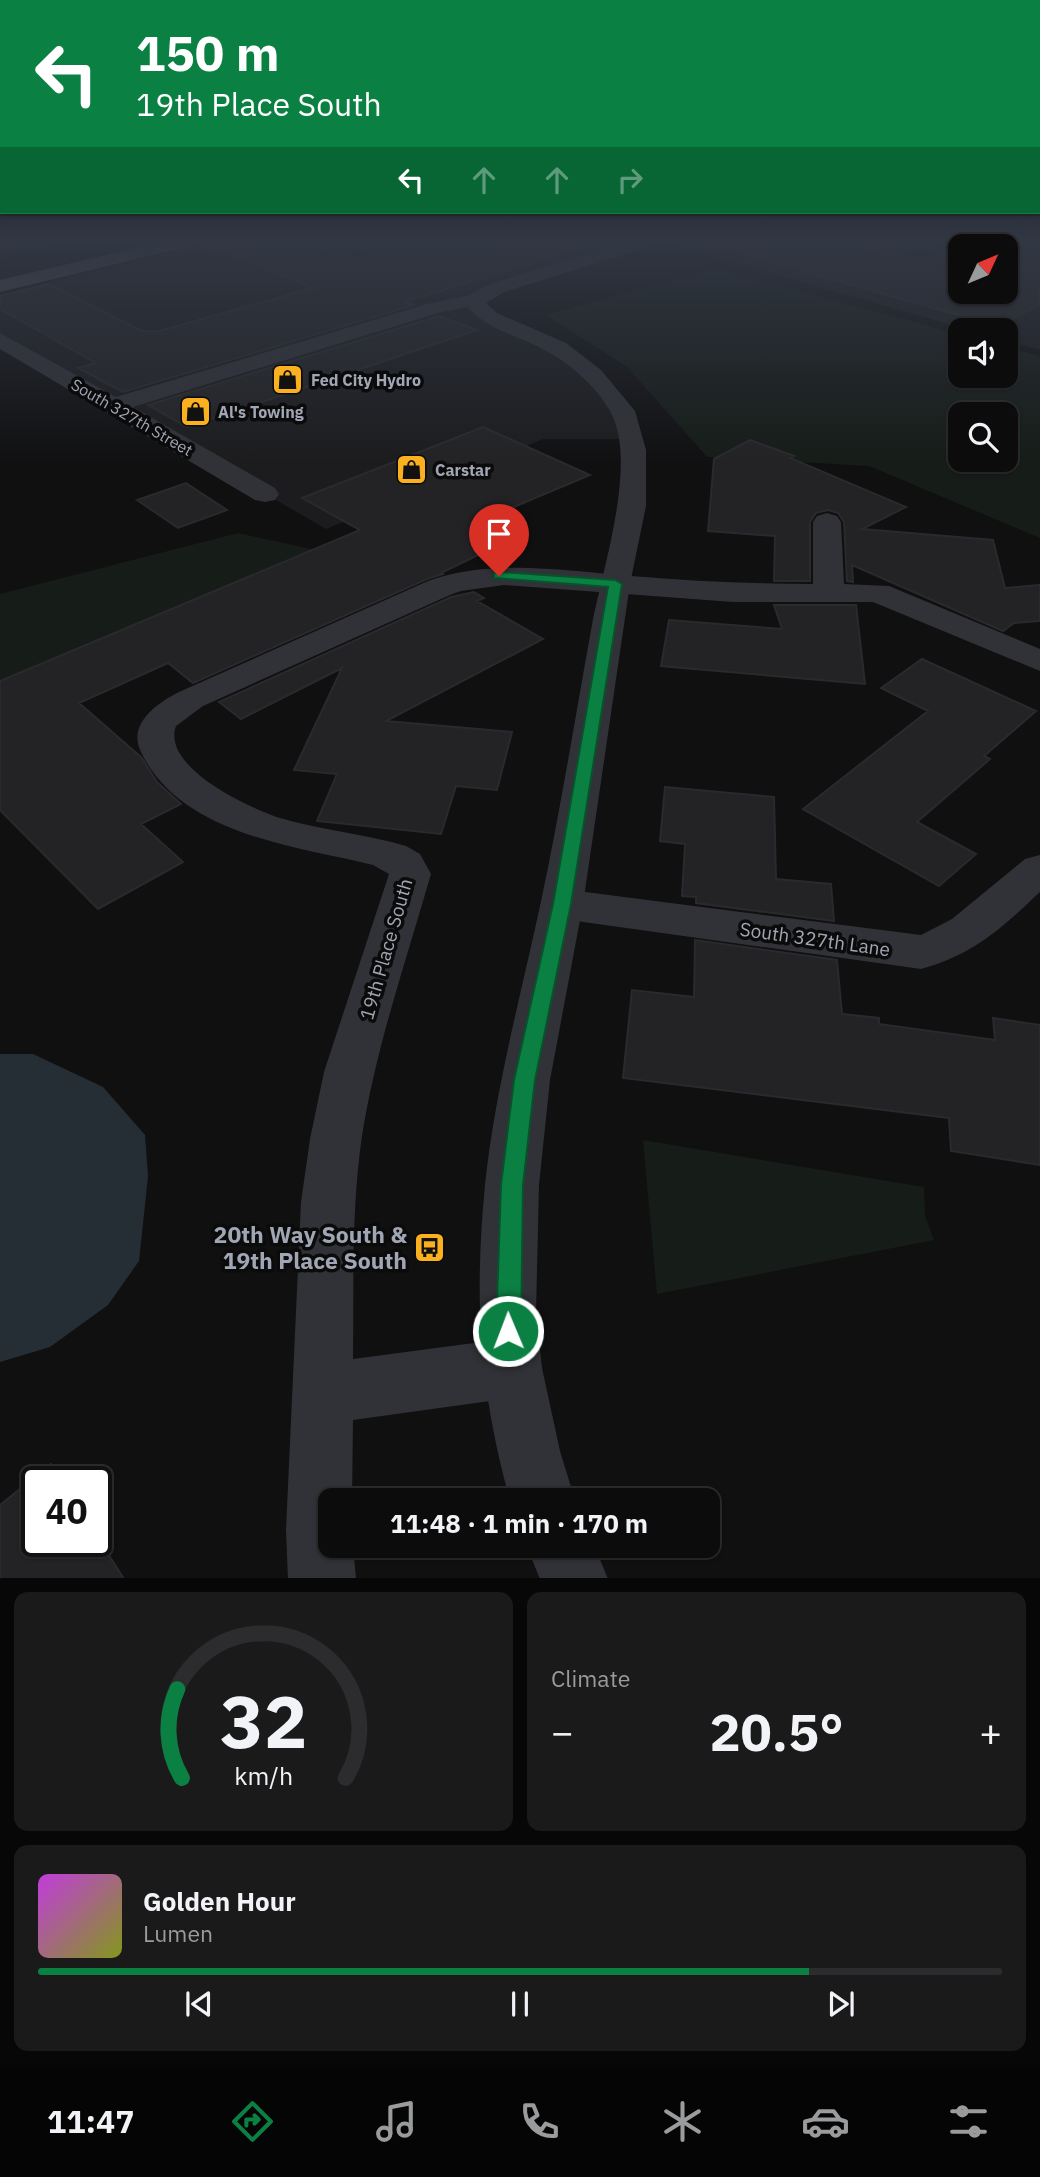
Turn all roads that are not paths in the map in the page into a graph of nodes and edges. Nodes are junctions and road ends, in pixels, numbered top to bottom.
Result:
1 (406, 317) edge
2 (489, 317) edge
3 (0, 340) edge
4 (112, 406) junction
5 (265, 494) dead end
6 (827, 522) dead end
7 (615, 584) junction
8 (829, 592) junction
9 (1040, 661) edge
10 (1040, 869) edge
11 (562, 904) junction
12 (512, 1368) junction
13 (323, 1394) junction
14 (539, 1488) edge
15 (565, 1558) edge
16 (322, 1578) edge
17 (575, 1578) edge

1 - 4 street
2 - 7 street
3 - 4 street, South 327th Street
4 - 5 street, South 327th Street
6 - 8 street
7 - 8 street
7 - 11 street
7 - 13 street, 19th Place South
8 - 9 street
10 - 11 street, South 327th Lane
11 - 12 street
12 - 13 street
12 - 14 street
13 - 16 street, 19th Place South
15 - 17 street

